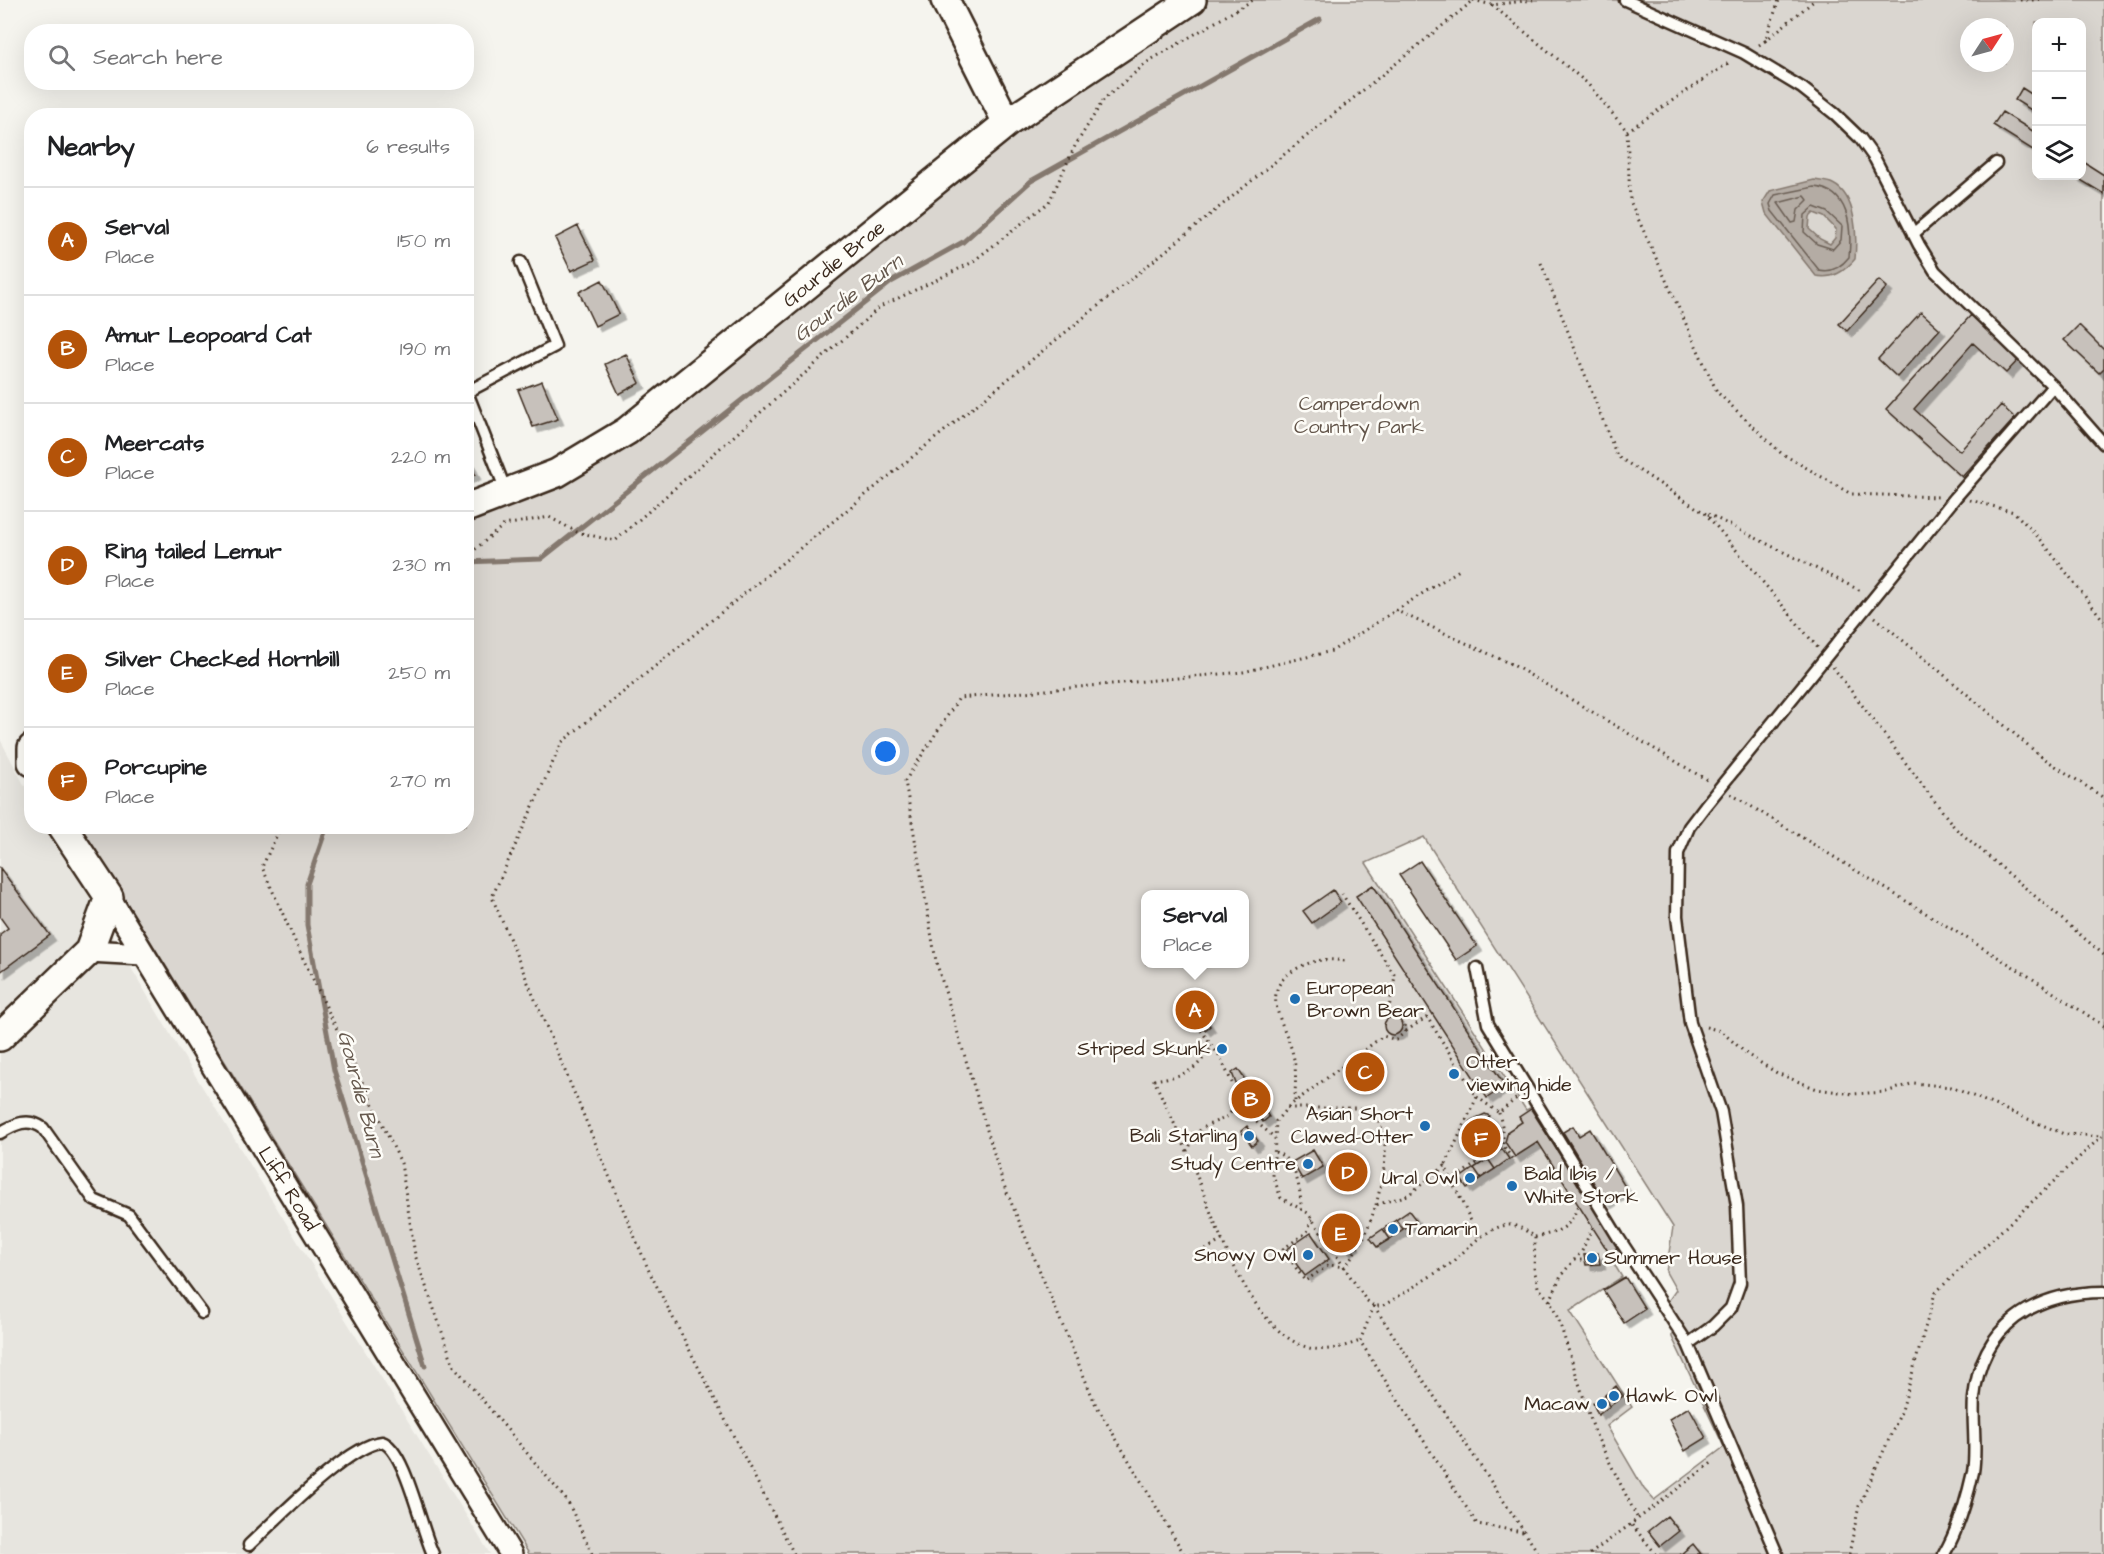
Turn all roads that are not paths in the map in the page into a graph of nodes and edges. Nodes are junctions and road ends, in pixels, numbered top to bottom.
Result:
1 (945, 0) edge
2 (1192, 0) edge
3 (1625, 0) edge
4 (1007, 123) junction
5 (1996, 164) dead end
6 (1913, 234) junction
7 (521, 262) dead end
8 (2053, 386) junction
9 (474, 388) edge
10 (474, 410) edge
11 (2104, 444) edge
12 (506, 492) junction
13 (474, 505) edge
14 (67, 834) edge
15 (109, 897) junction
16 (89, 951) junction
17 (143, 954) junction
18 (1477, 968) dead end
19 (0, 1037) edge
20 (0, 1132) edge
21 (2104, 1292) edge
22 (202, 1313) dead end
23 (1688, 1344) junction
24 (249, 1545) dead end
25 (433, 1554) edge
26 (511, 1554) edge
27 (1777, 1554) edge
28 (1944, 1554) edge

1 - 4 street
2 - 4 street, Gourdie Brae
3 - 6 lane
4 - 12 street, Gourdie Brae
5 - 6 lane
6 - 8 lane
7 - 9 lane
8 - 11 lane
8 - 23 lane
10 - 12 lane
12 - 13 street, Gourdie Brae
14 - 15 street, Liff Road
15 - 16 street
15 - 17 street, Liff Road
16 - 17 street
16 - 19 street
17 - 26 street, Liff Road
18 - 23 lane
20 - 22 lane
21 - 28 lane
23 - 27 lane
24 - 25 lane

